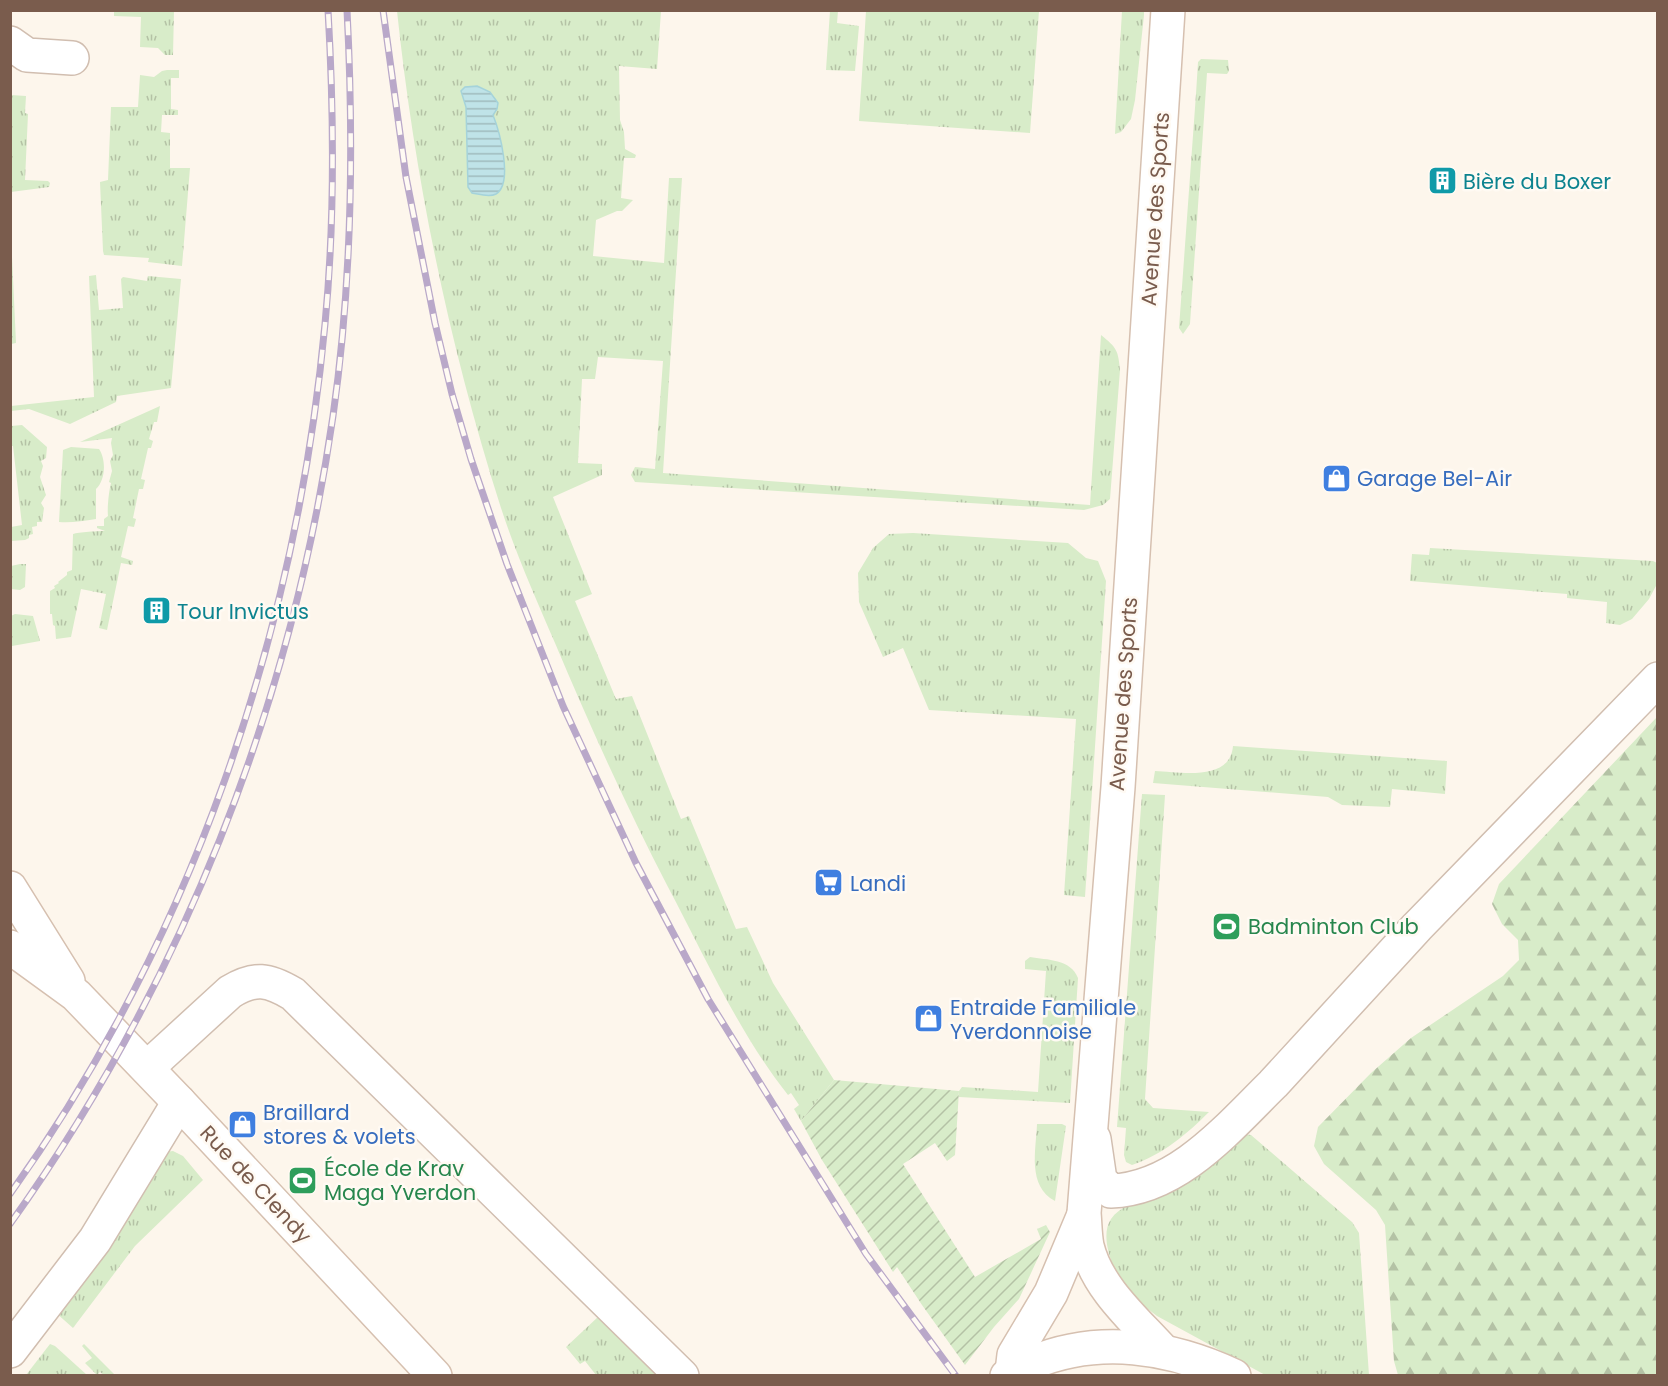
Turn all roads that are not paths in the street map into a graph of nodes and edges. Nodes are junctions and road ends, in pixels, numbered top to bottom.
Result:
1 (1168, 10) edge
2 (10, 43) edge
3 (72, 58) dead end
4 (1658, 679) edge
5 (14, 899) edge
6 (10, 947) edge
7 (76, 994) junction
8 (147, 1068) junction
9 (179, 1102) junction
10 (1091, 1116) junction
11 (1123, 1191) junction
12 (1084, 1213) junction
13 (1091, 1255) junction
14 (10, 1351) edge
15 (1163, 1351) junction
16 (1009, 1374) edge
17 (435, 1376) edge
18 (682, 1376) edge
19 (1234, 1376) edge

1 - 10 street, Avenue des Sports
2 - 3 street
4 - 11 street
5 - 7 street, Rue de Clendy
6 - 7 street, Rue de Clendy
7 - 8 street, Rue de Clendy
8 - 9 street, Rue de Clendy
8 - 18 street
9 - 14 street
9 - 17 street, Rue de Clendy
10 - 11 street
10 - 12 street, Avenue des Sports
11 - 13 street
12 - 13 street, Avenue des Sports
12 - 16 street
13 - 15 street, Avenue des Sports
15 - 16 street
15 - 19 street

